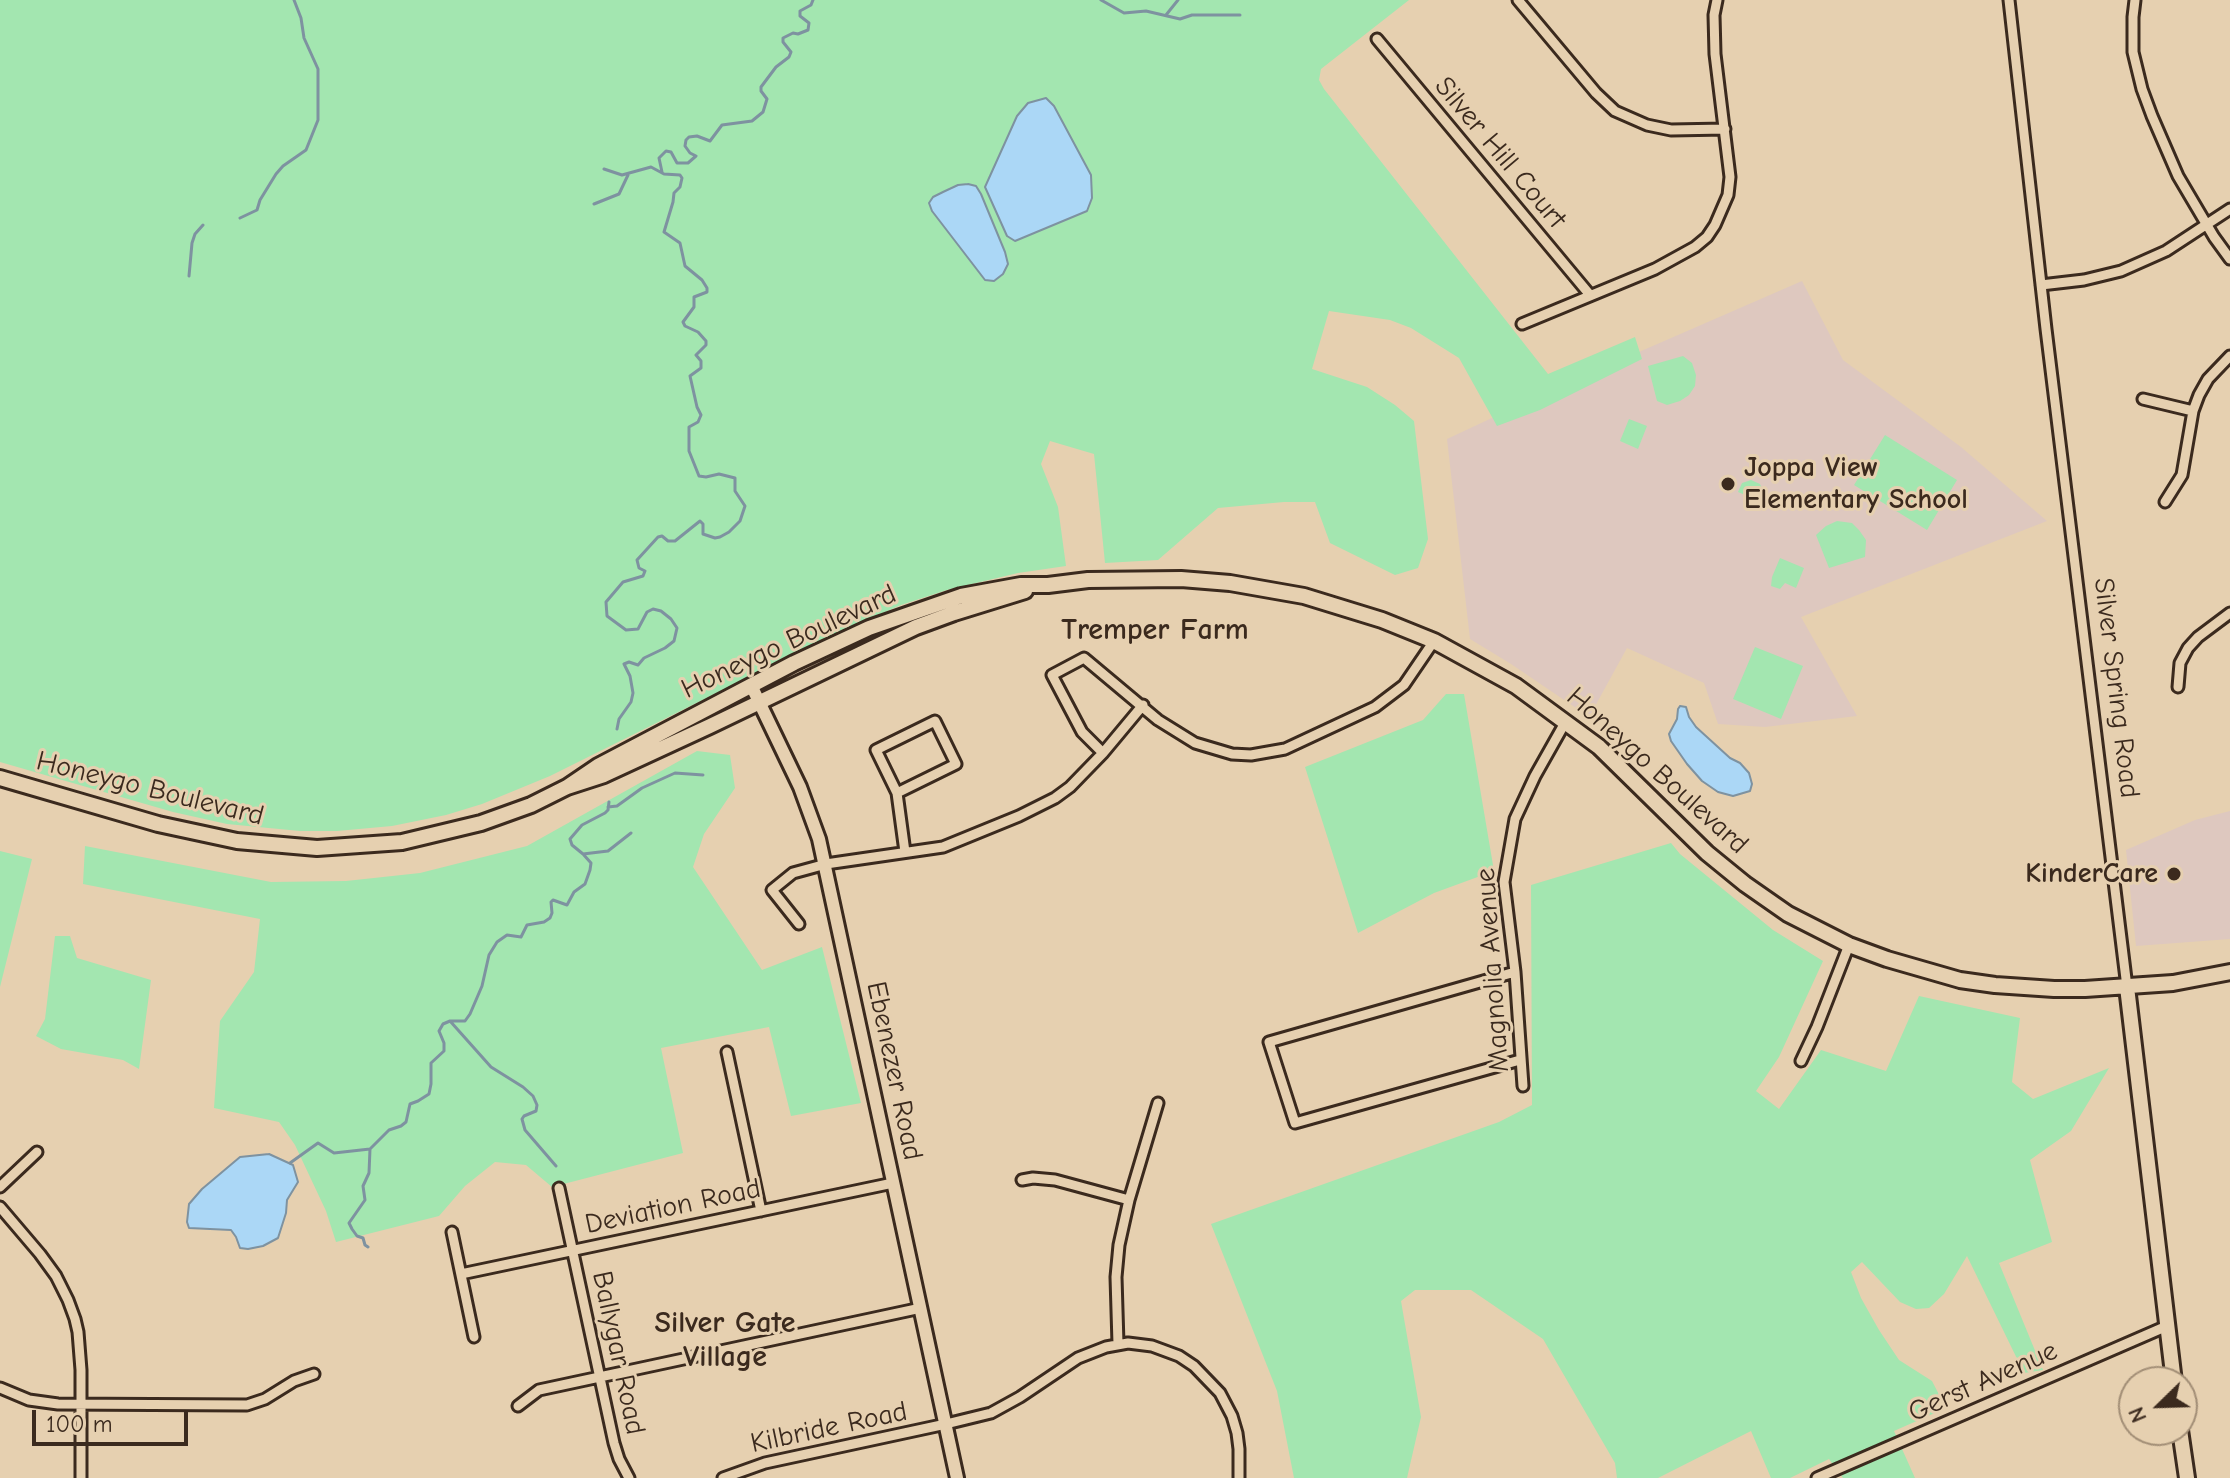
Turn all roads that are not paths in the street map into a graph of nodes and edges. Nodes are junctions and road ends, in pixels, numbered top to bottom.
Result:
1 (1518, 0) edge
2 (1717, 0) edge
3 (2009, 0) edge
4 (2135, 0) edge
5 (1377, 39) dead end
6 (1725, 129) junction
7 (2230, 209) edge
8 (2206, 225) junction
9 (2230, 259) edge
10 (2041, 285) junction
11 (1590, 295) junction
12 (1522, 324) dead end
13 (2230, 356) edge
14 (2143, 399) dead end
15 (2193, 411) junction
16 (2165, 502) dead end
17 (1048, 585) junction
18 (2230, 613) edge
19 (1434, 641) junction
20 (751, 685) junction
21 (2178, 687) dead end
22 (759, 702) junction
23 (1143, 705) junction
24 (1566, 721) junction
25 (1103, 753) junction
26 (0, 778) edge
27 (567, 787) junction
28 (897, 793) junction
29 (905, 852) junction
30 (826, 864) junction
31 (799, 924) dead end
32 (1849, 945) junction
33 (1515, 972) junction
34 (2230, 972) edge
35 (2127, 987) junction
36 (727, 1052) dead end
37 (1520, 1060) junction
38 (1801, 1061) dead end
39 (1523, 1086) dead end
40 (1158, 1103) dead end
41 (37, 1152) dead end
42 (1022, 1180) dead end
43 (893, 1183) junction
44 (0, 1187) edge
45 (559, 1188) dead end
46 (1129, 1200) junction
47 (0, 1207) edge
48 (761, 1211) junction
49 (452, 1232) dead end
50 (573, 1251) junction
51 (461, 1274) junction
52 (921, 1308) junction
53 (2167, 1326) junction
54 (474, 1337) dead end
55 (1118, 1344) junction
56 (2172, 1366) edge
57 (314, 1374) dead end
58 (600, 1377) junction
59 (0, 1388) edge
60 (82, 1404) junction
61 (518, 1406) dead end
62 (946, 1424) junction
63 (2182, 1446) edge
64 (81, 1478) edge
65 (629, 1478) edge
66 (723, 1478) edge
67 (957, 1478) edge
68 (1239, 1478) edge
69 (1817, 1478) edge
70 (2187, 1478) edge

1 - 6 street
2 - 6 street
3 - 10 street, Silver Spring Road
4 - 8 street
5 - 11 street, Silver Hill Court
6 - 11 street
7 - 8 street
8 - 9 street
8 - 10 street
10 - 35 street, Silver Spring Road
11 - 12 street
13 - 15 street
14 - 15 street
15 - 16 street
17 - 19 main road, Honeygo Boulevard
17 - 20 main road, Honeygo Boulevard
17 - 22 main road, Honeygo Boulevard
18 - 21 street
19 - 23 street
19 - 24 main road, Honeygo Boulevard
20 - 22 street, Ebenezer Road
20 - 27 main road, Honeygo Boulevard
22 - 27 main road, Honeygo Boulevard
22 - 30 street, Ebenezer Road
23 - 25 street
23 - 25 street
24 - 32 main road, Honeygo Boulevard
24 - 33 street, Magnolia Avenue
25 - 29 street
26 - 27 main road, Honeygo Boulevard
28 - 28 street
28 - 29 street
29 - 30 street
30 - 31 street
30 - 43 street, Ebenezer Road
32 - 35 main road, Honeygo Boulevard
32 - 38 street
33 - 37 street, Magnolia Avenue
33 - 37 street
34 - 35 main road, Honeygo Boulevard
35 - 53 main road, Silver Spring Road
36 - 48 street
37 - 39 street, Magnolia Avenue
40 - 46 street
41 - 44 street
42 - 46 street
43 - 48 street, Deviation Road
43 - 52 street, Ebenezer Road
45 - 50 street, Ballygar Road
46 - 55 street
47 - 60 street
48 - 50 street, Deviation Road
49 - 51 street
50 - 51 street, Deviation Road
50 - 58 street, Ballygar Road
51 - 54 street
52 - 58 street
52 - 62 street, Ebenezer Road
53 - 56 main road, Silver Spring Road
53 - 69 street, Gerst Avenue
55 - 62 street, Kilbride Road
55 - 68 street
57 - 60 street
58 - 61 street
58 - 65 street, Ballygar Road
59 - 60 street
60 - 64 street
62 - 66 street, Kilbride Road
62 - 67 street, Ebenezer Road
63 - 70 main road

